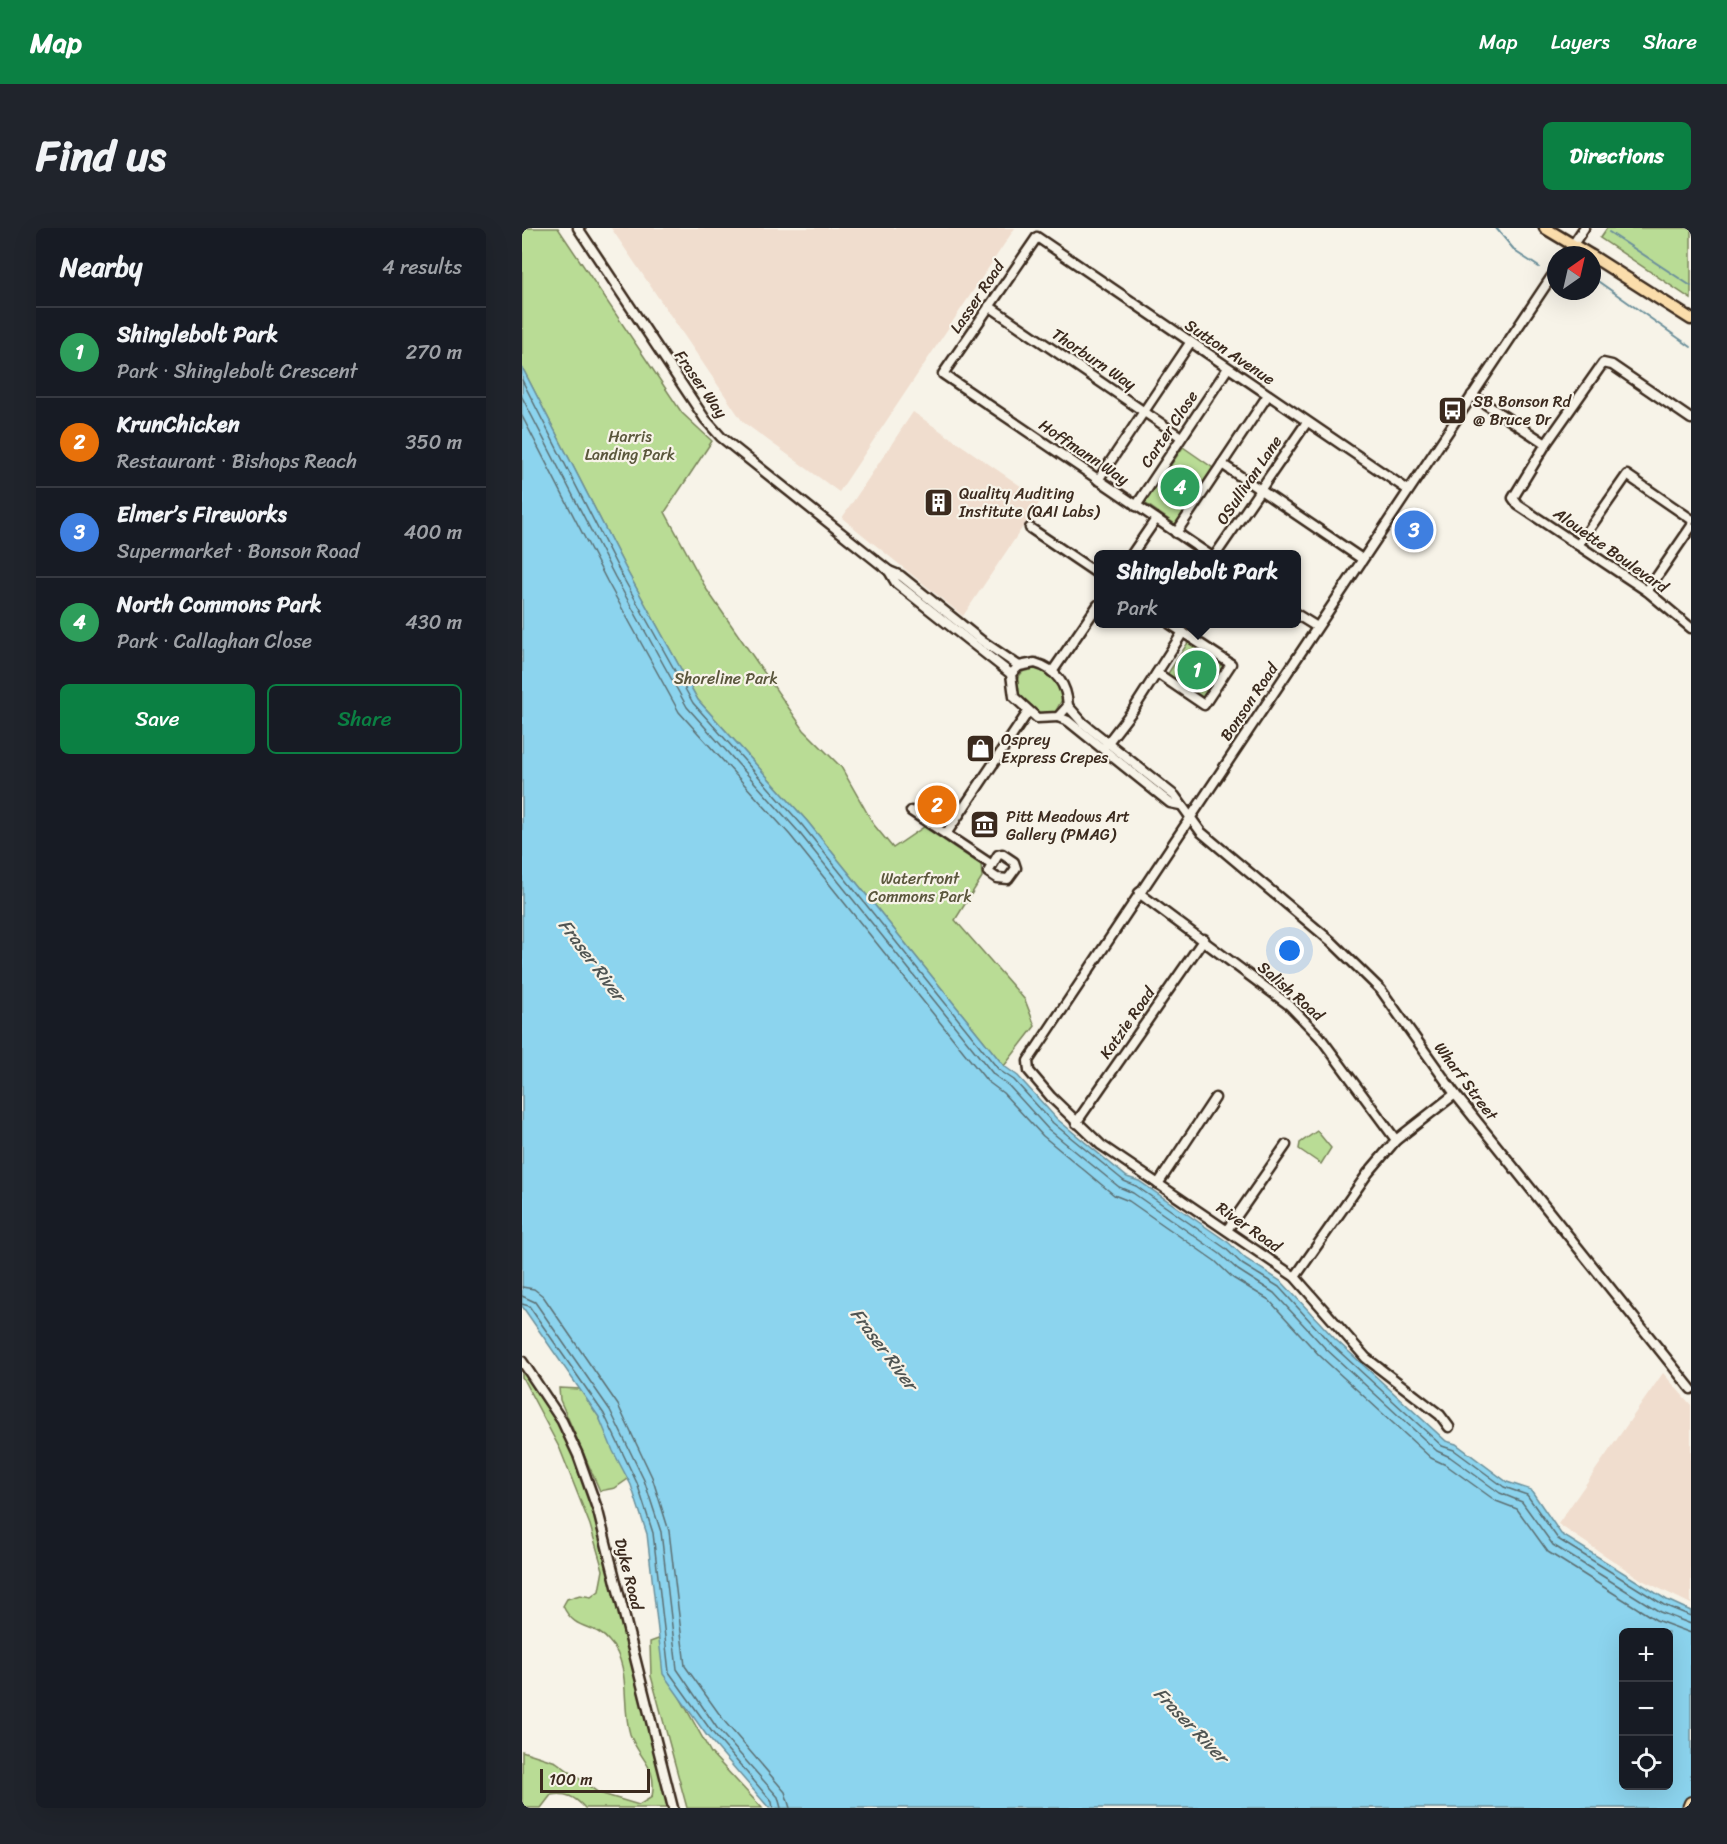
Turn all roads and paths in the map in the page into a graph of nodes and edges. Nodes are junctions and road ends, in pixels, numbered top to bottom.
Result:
1 (578, 228) edge
2 (1545, 228) edge
3 (1584, 228) edge
4 (1037, 237) joint
5 (1573, 245) joint
6 (1601, 262) edge
7 (1547, 283) edge
8 (989, 306) junction
9 (1691, 319) edge
10 (1190, 343) junction
11 (1228, 368) junction
12 (943, 374) joint
13 (1268, 395) junction
14 (1472, 395) junction
15 (1143, 411) junction
16 (1691, 418) edge
17 (1306, 422) junction
18 (1181, 437) junction
19 (1546, 444) junction
20 (1222, 464) junction
21 (1098, 480) junction
22 (1261, 490) junction
23 (1408, 490) junction
24 (1136, 506) junction
25 (1156, 519) junction
26 (1691, 519) edge
27 (1691, 527) edge
28 (1030, 528) dead end
29 (1176, 533) junction
30 (1578, 545) junction
31 (1135, 550) edge
32 (1201, 550) edge
33 (1219, 550) edge
34 (1362, 560) junction
35 (1094, 571) edge
36 (889, 572) junction
37 (1647, 591) junction
38 (1094, 611) edge
39 (1301, 617) edge
40 (1317, 627) junction
41 (1176, 628) edge
42 (1691, 628) edge
43 (1183, 632) junction
44 (1018, 666) junction
45 (1052, 672) junction
46 (1157, 673) junction
47 (1011, 674) junction
48 (1068, 706) junction
49 (1028, 712) junction
50 (1058, 717) junction
51 (1106, 746) junction
52 (911, 811) dead end
53 (1189, 819) junction
54 (946, 834) junction
55 (992, 865) dead end
56 (1139, 893) junction
57 (1204, 939) junction
58 (1028, 1061) joint
59 (1455, 1094) junction
60 (1215, 1098) dead end
61 (1076, 1123) junction
62 (1396, 1140) junction
63 (1286, 1145) dead end
64 (1158, 1184) junction
65 (1227, 1230) junction
66 (1295, 1277) junction
67 (522, 1360) edge
68 (1691, 1389) edge
69 (1449, 1427) dead end
70 (1691, 1803) edge
71 (674, 1808) edge
72 (1689, 1808) edge

1 - 36 street, Fraser Way
2 - 5 main road
3 - 5 street
4 - 8 street, Lasser Road
4 - 10 street, Sutton Avenue
6 - 9 main road
7 - 14 street, Bonson Road
8 - 12 street, Lasser Road
8 - 15 street, Thorburn Way
10 - 11 street, Sutton Avenue
10 - 15 street
11 - 13 street, Sutton Avenue
11 - 18 street, Carter Close
12 - 21 street, Hoffmann Way
13 - 17 street, Sutton Avenue
13 - 20 street
14 - 19 street
14 - 23 street, Bonson Road
15 - 18 street, Thorburn Way
15 - 21 street
16 - 19 street
17 - 22 street, OSullivan Lane
17 - 23 street, Sutton Avenue
18 - 24 street, Carter Close
19 - 30 street, Alouette Boulevard
20 - 22 street
20 - 29 street
21 - 24 street, Hoffmann Way
22 - 33 street, OSullivan Lane
22 - 34 street
23 - 34 street, Bonson Road
24 - 25 street, Hoffmann Way
25 - 29 street, Hoffmann Way
25 - 31 street
26 - 30 street
27 - 37 street
28 - 35 street
29 - 32 street, Hoffmann Way
30 - 37 street, Alouette Boulevard
34 - 40 street, Bonson Road
36 - 44 street, Fraser Way
36 - 47 street, Fraser Way
37 - 42 street, Alouette Boulevard
38 - 45 street
39 - 40 street
40 - 53 street, Bonson Road
41 - 43 street
43 - 46 street
43 - 46 street
44 - 45 street
44 - 47 street
45 - 48 street
46 - 51 street
47 - 49 street
48 - 50 street
48 - 51 street
49 - 50 street
49 - 54 street
50 - 51 street
51 - 53 street
52 - 54 street
53 - 56 street, Bonson Road
53 - 59 street, Wharf Street
54 - 55 street
56 - 57 street, Salish Road
56 - 58 street, Bonson Road
57 - 61 street, Katzie Road
57 - 62 street, Salish Road
58 - 61 street, River Road
59 - 62 street
59 - 68 street, Wharf Street
60 - 64 street
61 - 64 street, River Road
62 - 66 street
63 - 65 street
64 - 65 street, River Road
65 - 66 street, River Road
66 - 69 street, River Road
67 - 71 street, Dyke Road
70 - 72 highway

